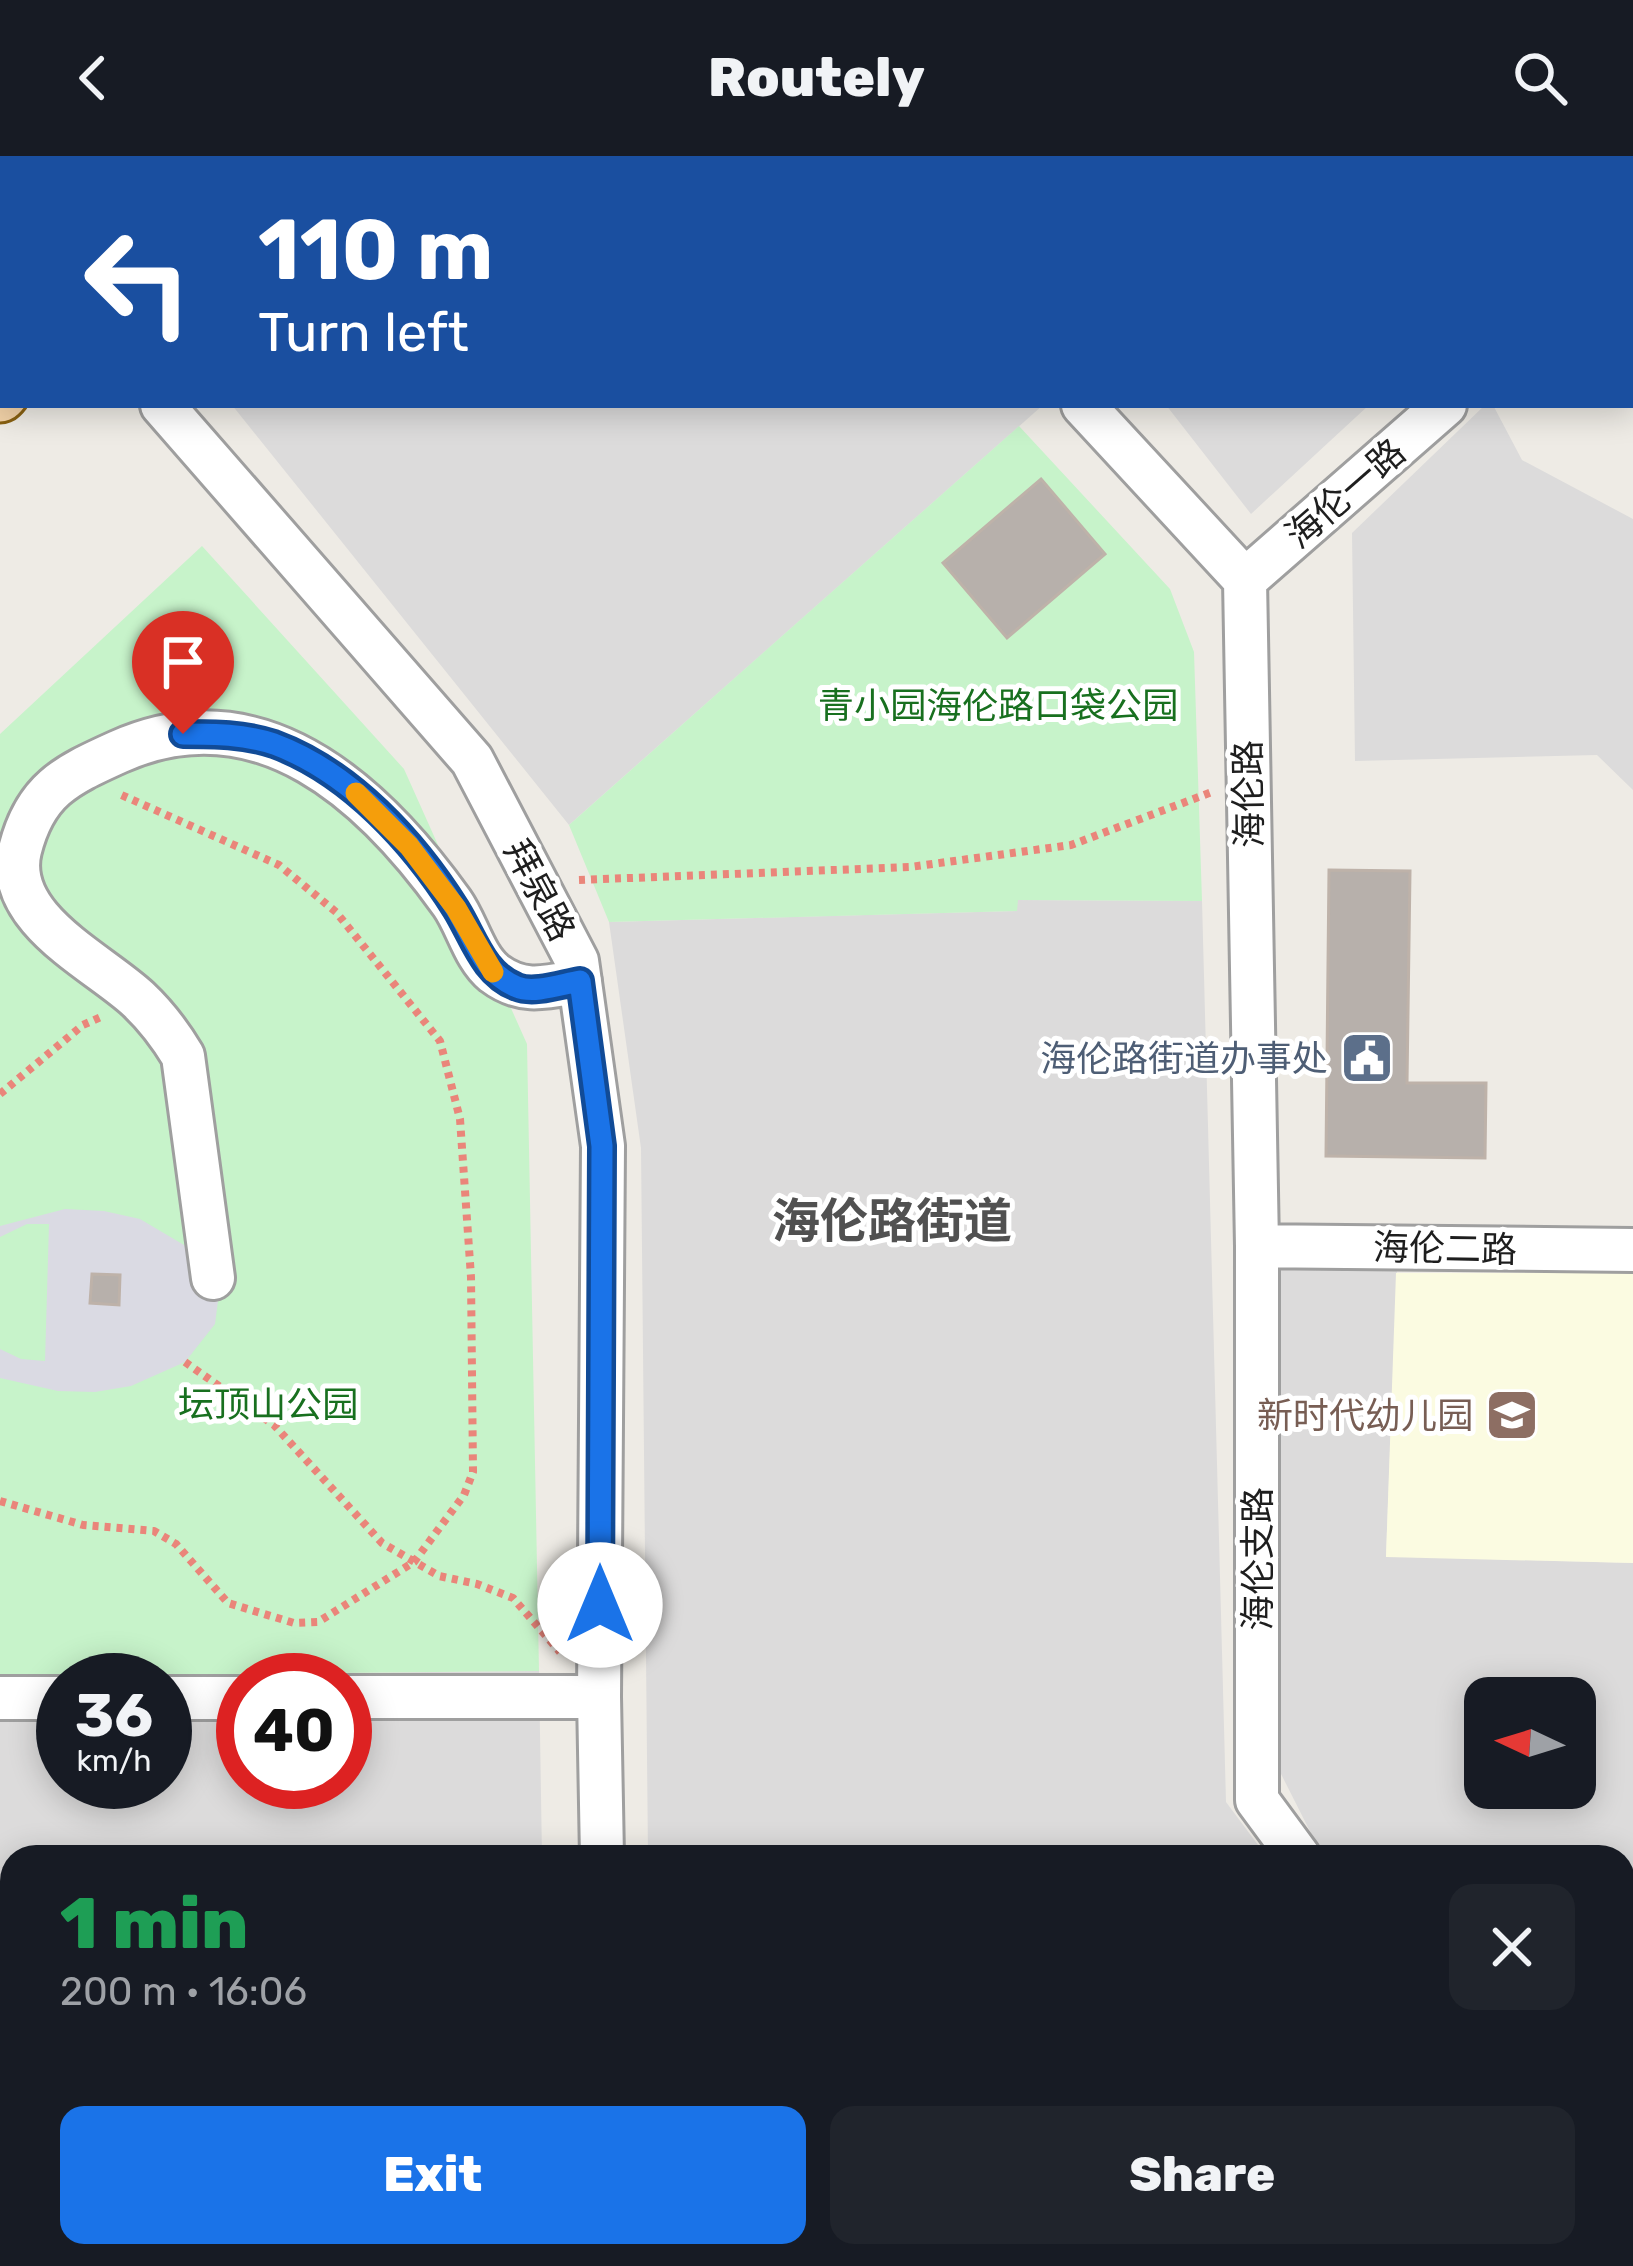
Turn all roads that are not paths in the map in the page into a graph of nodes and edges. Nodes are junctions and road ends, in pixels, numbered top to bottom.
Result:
1 (165, 408) edge
2 (1086, 408) edge
3 (1442, 408) edge
4 (1245, 580) junction
5 (580, 981) junction
6 (1257, 1246) junction
7 (1633, 1250) edge
8 (214, 1278) dead end
9 (372, 1697) edge
10 (599, 1697) junction
11 (0, 1698) edge
12 (36, 1698) edge
13 (602, 1845) edge
14 (1290, 1845) edge

1 - 5 street, 拜泉路
2 - 4 street
3 - 4 street, 海伦一路
4 - 6 street, 海伦路
5 - 8 street
5 - 10 street, 拜泉路
6 - 7 street, 海伦二路
6 - 14 street, 海伦支路
9 - 10 street
10 - 13 street, 拜泉路
11 - 12 street

